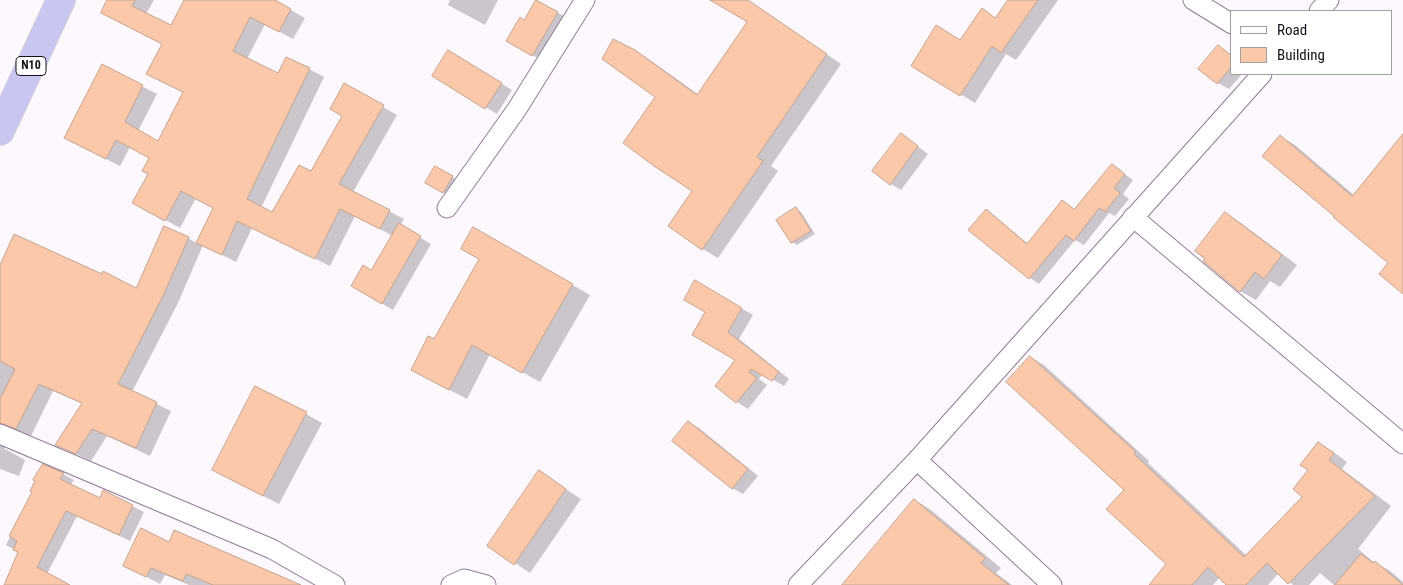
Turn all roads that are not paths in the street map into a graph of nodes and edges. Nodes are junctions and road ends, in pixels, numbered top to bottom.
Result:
1 (61, 0) edge
2 (585, 0) edge
3 (1193, 0) edge
4 (1329, 0) edge
5 (1320, 10) edge
6 (1230, 23) edge
7 (1261, 75) edge
8 (0, 131) edge
9 (447, 208) dead end
10 (1133, 217) junction
11 (0, 434) edge
12 (1403, 444) edge
13 (916, 460) junction
14 (335, 585) edge
15 (451, 585) edge
16 (486, 585) edge
17 (798, 585) edge
18 (1052, 585) edge

1 - 8 highway, N10
2 - 9 street
3 - 6 street
4 - 5 street
7 - 10 street
10 - 12 street
10 - 13 street
11 - 14 street
13 - 17 street
13 - 18 street
15 - 16 street

